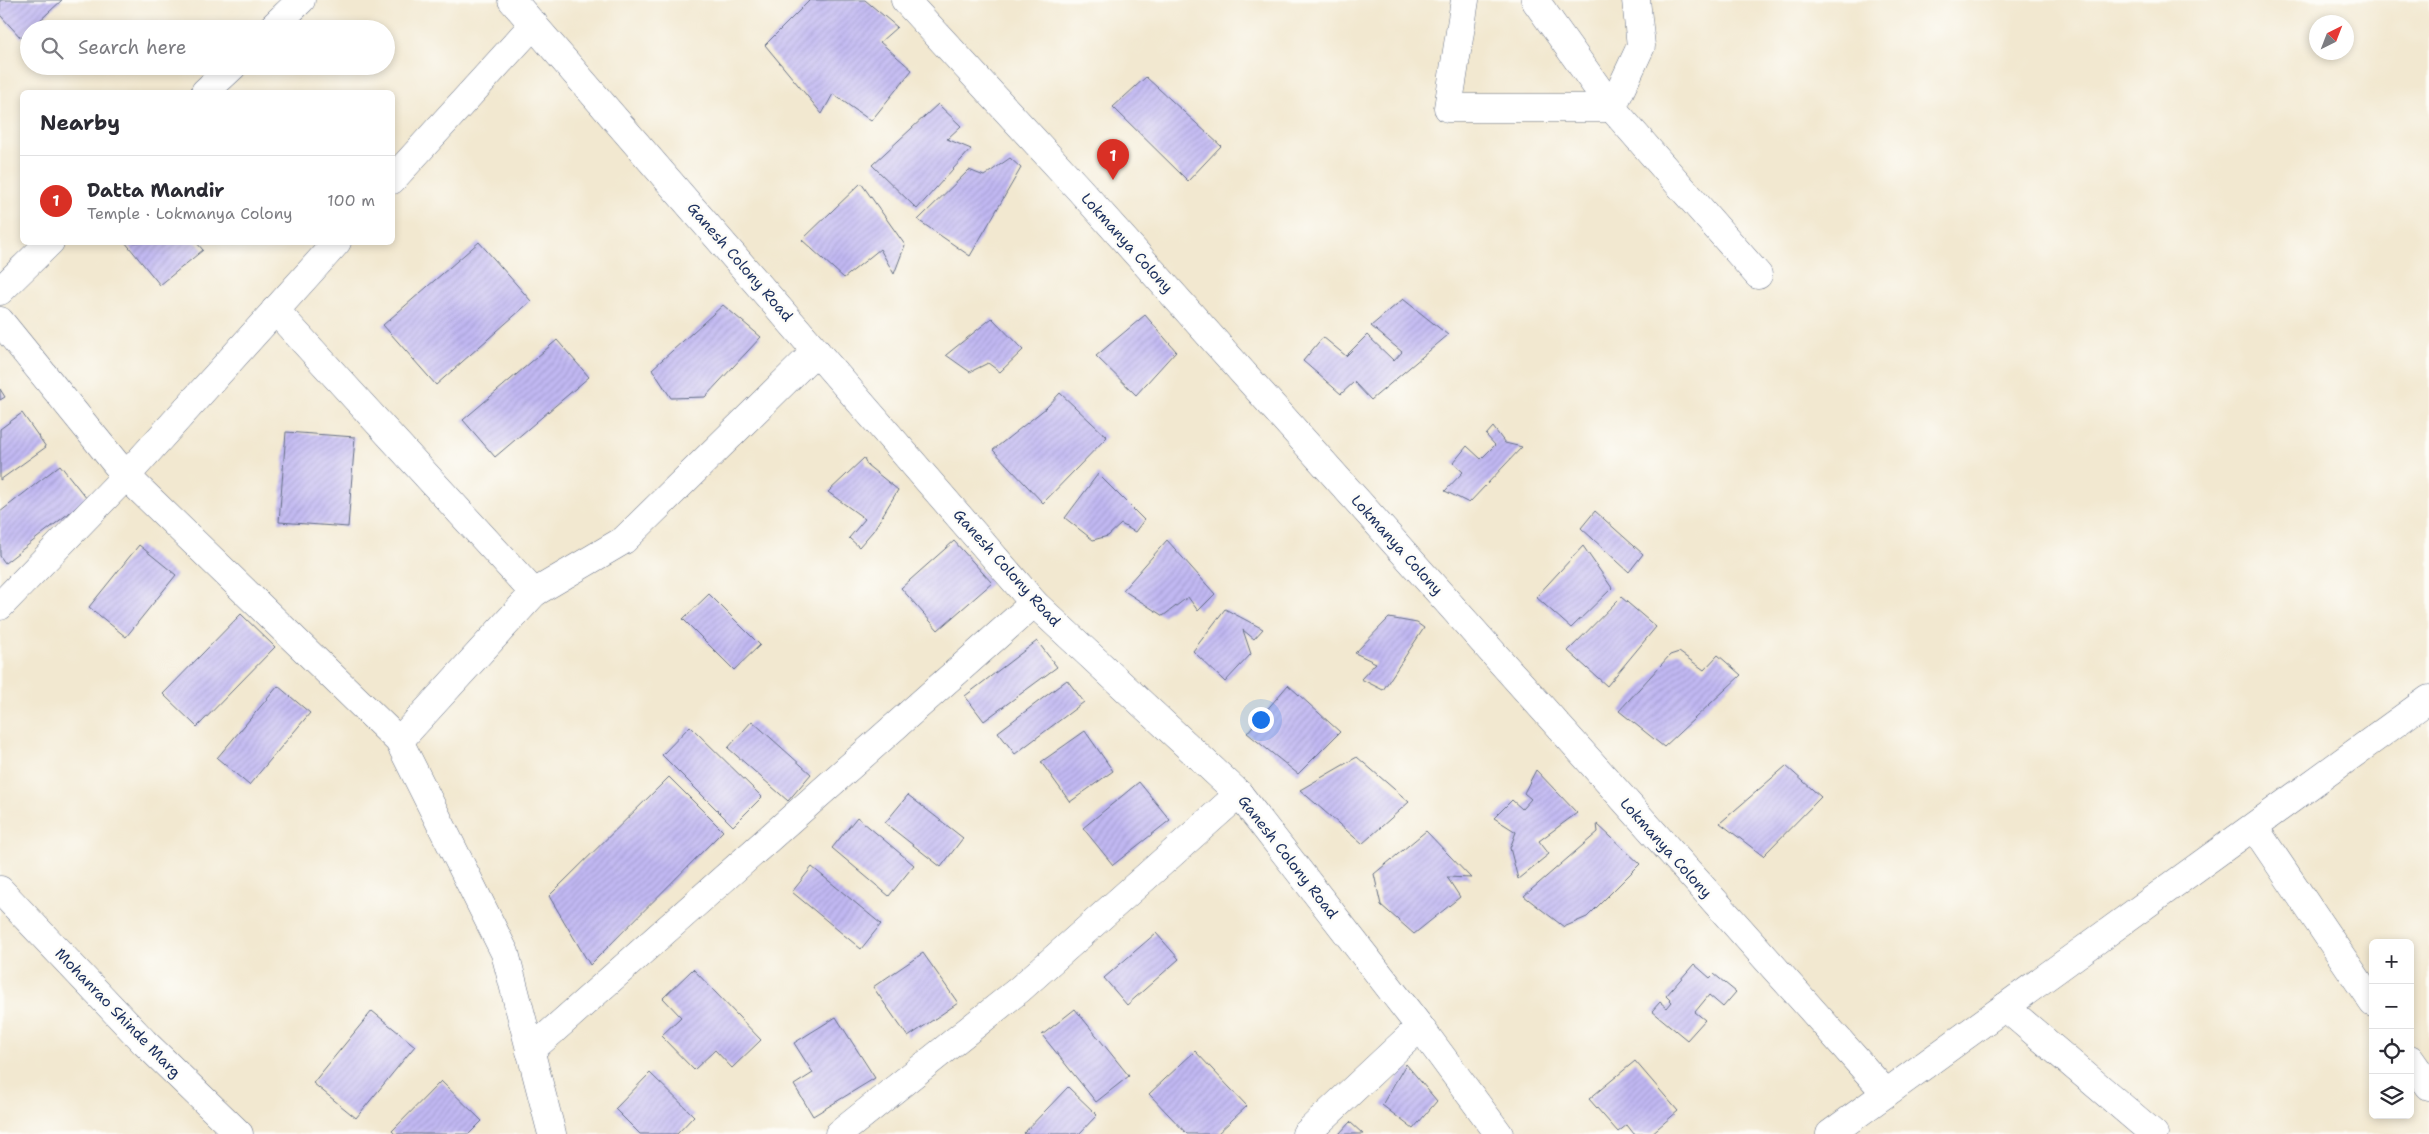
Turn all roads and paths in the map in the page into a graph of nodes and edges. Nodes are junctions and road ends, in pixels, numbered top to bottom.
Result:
1 (301, 0) edge
2 (512, 0) edge
3 (905, 0) edge
4 (1465, 0) edge
5 (1535, 0) edge
6 (1636, 0) edge
7 (280, 20) edge
8 (534, 24) junction
9 (223, 75) edge
10 (207, 90) edge
11 (1612, 108) junction
12 (395, 177) edge
13 (47, 245) edge
14 (333, 245) edge
15 (1758, 274) dead end
16 (0, 291) edge
17 (275, 310) junction
18 (0, 321) edge
19 (816, 350) junction
20 (126, 476) junction
21 (534, 593) junction
22 (1034, 603) junction
23 (0, 606) edge
24 (2429, 699) edge
25 (399, 741) junction
26 (1239, 794) junction
27 (2254, 827) junction
28 (0, 890) edge
29 (2369, 997) edge
30 (2005, 1007) junction
31 (1420, 1028) junction
32 (530, 1051) junction
33 (2414, 1065) edge
34 (2429, 1086) edge
35 (1886, 1093) junction
36 (845, 1132) edge
37 (239, 1134) edge
38 (552, 1134) edge
39 (1306, 1134) edge
40 (1499, 1134) edge
41 (1830, 1134) edge
42 (2154, 1134) edge

1 - 7 street
2 - 8 street, Ganesh Colony Road
3 - 35 street, Lokmanya Colony
4 - 11 street
5 - 11 street
6 - 11 street
8 - 12 street
8 - 19 street, Ganesh Colony Road
9 - 10 street
11 - 15 street
13 - 16 street
14 - 17 street
17 - 20 street
17 - 21 street
18 - 20 street
19 - 21 street
19 - 22 street, Ganesh Colony Road
20 - 23 street
20 - 25 street
21 - 25 street
22 - 26 street, Ganesh Colony Road
22 - 32 street
24 - 27 street
25 - 32 street
26 - 31 street, Ganesh Colony Road
26 - 36 street
27 - 29 street
27 - 30 street
28 - 37 street, Mohanrao Shinde Marg
30 - 35 street
30 - 42 street
31 - 39 street
31 - 40 street, Ganesh Colony Road
32 - 38 street
33 - 34 street
35 - 41 street

